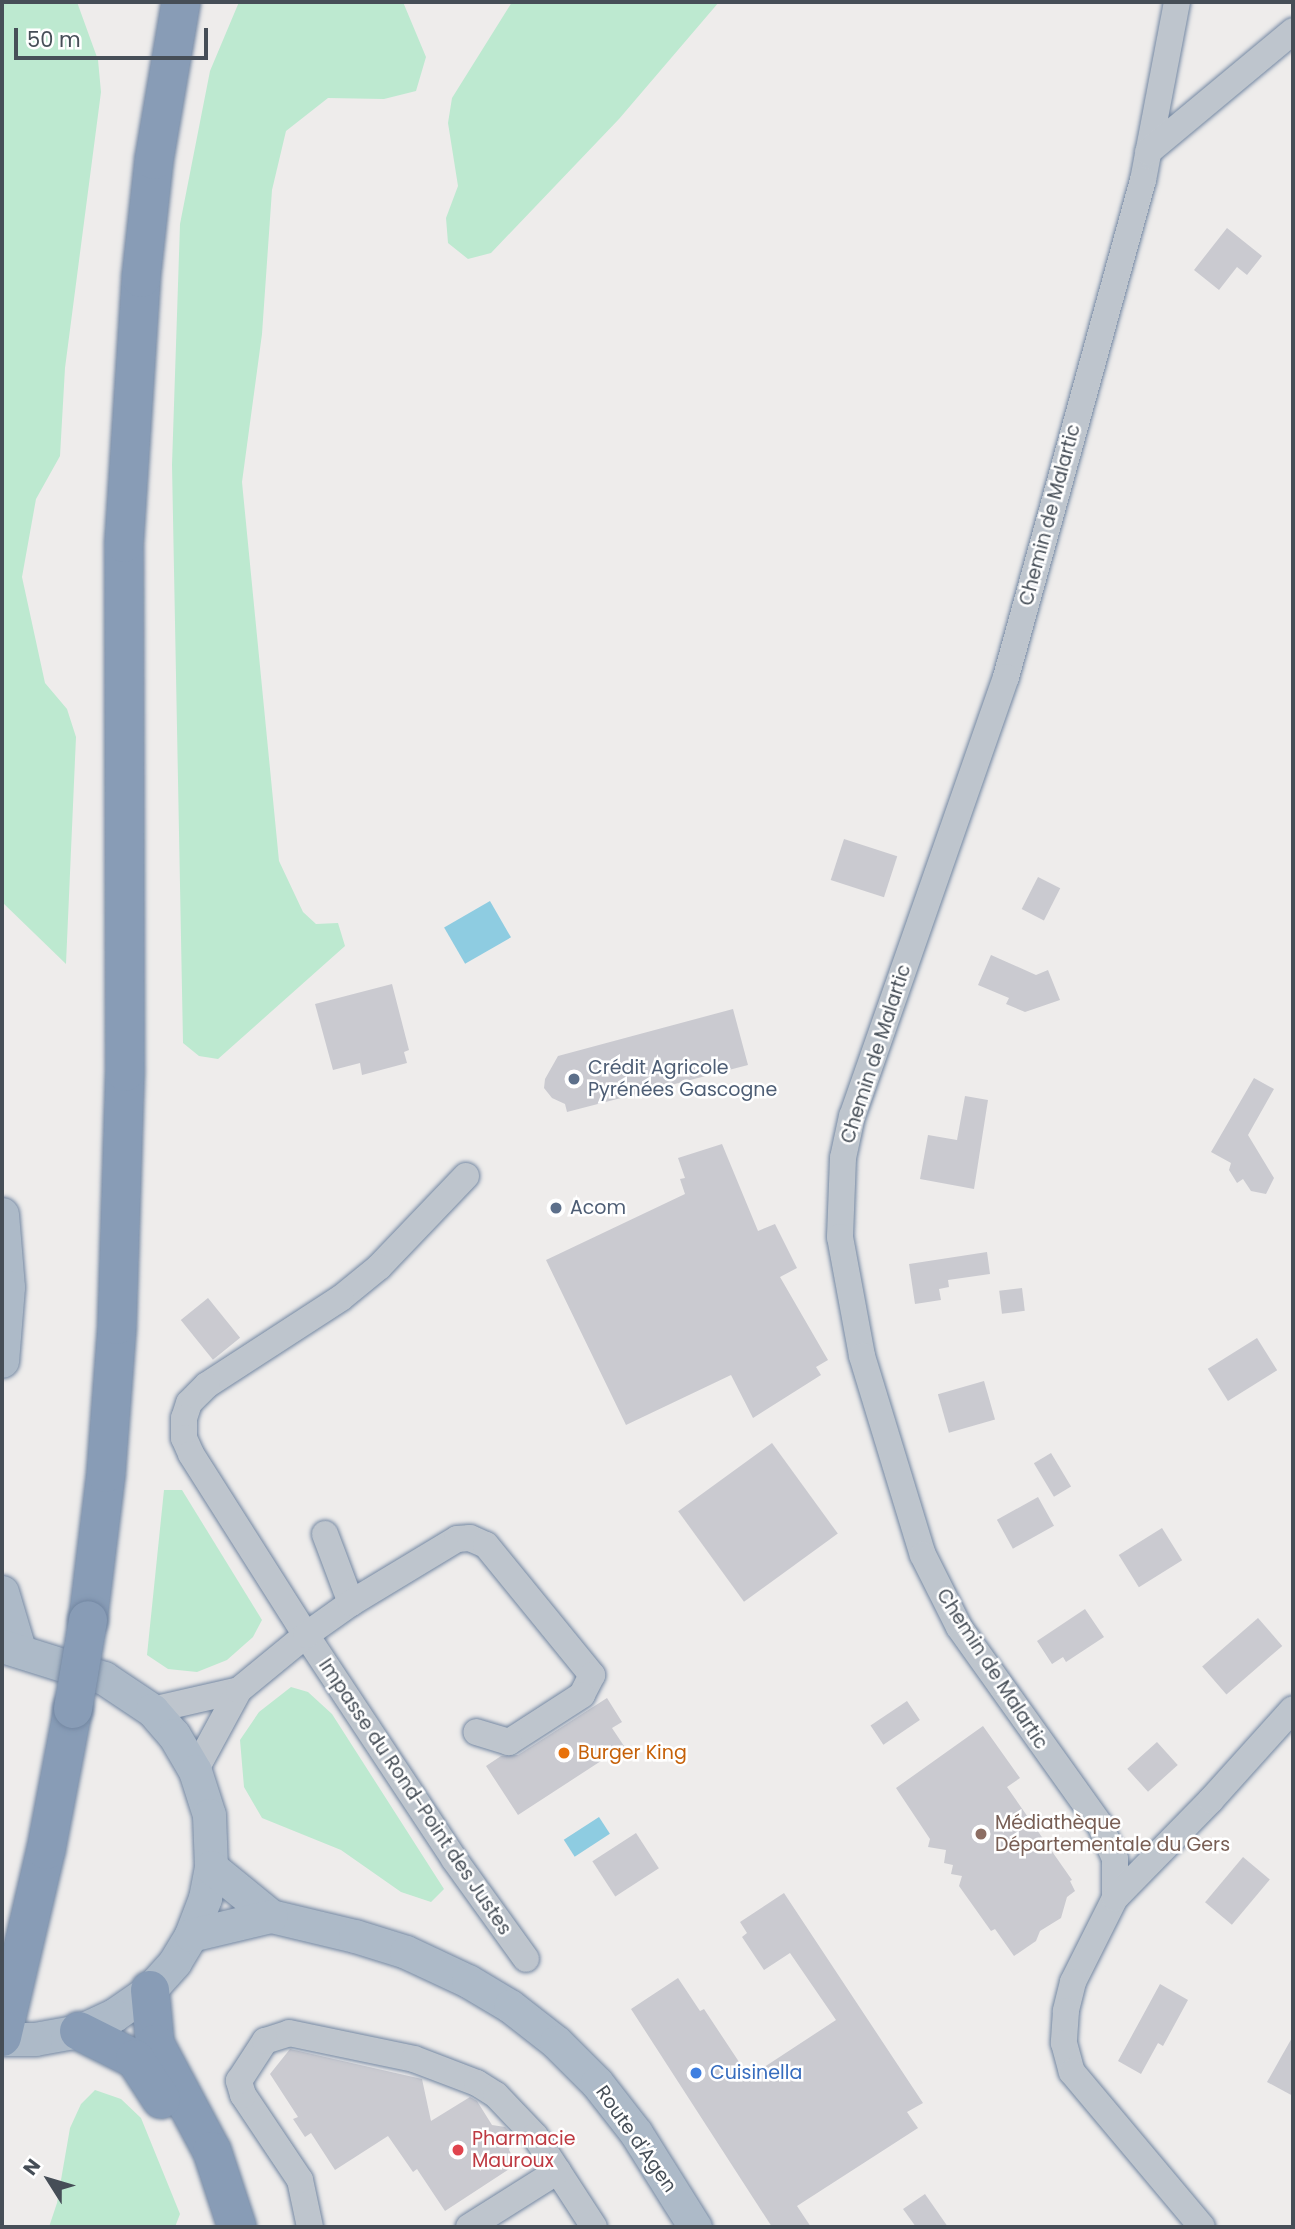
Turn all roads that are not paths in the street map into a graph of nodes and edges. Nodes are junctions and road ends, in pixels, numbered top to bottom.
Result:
1 (181, 2) edge
2 (1177, 2) edge
3 (1293, 31) edge
4 (1148, 152) junction
5 (466, 1176) dead end
6 (2, 1214) edge
7 (2, 1361) edge
8 (325, 1534) dead end
9 (2, 1592) edge
10 (351, 1603) junction
11 (306, 1635) junction
12 (10, 1648) edge
13 (239, 1690) junction
14 (1293, 1709) edge
15 (152, 1710) junction
16 (477, 1732) dead end
17 (195, 1771) junction
18 (211, 1867) junction
19 (1115, 1898) junction
20 (271, 1916) junction
21 (191, 1935) junction
22 (526, 1959) dead end
23 (150, 1990) junction
24 (79, 2031) junction
25 (2, 2038) edge
26 (558, 2172) junction
27 (215, 2227) edge
28 (237, 2227) edge
29 (310, 2227) edge
30 (468, 2227) edge
31 (594, 2227) edge
32 (695, 2227) edge
33 (1202, 2227) edge

1 - 25 highway, bridge
2 - 4 street, Chemin de Malartic
3 - 4 street
4 - 19 street, Chemin de Malartic
5 - 11 street, Impasse du Rond-Point des Justes
6 - 7 main road
8 - 10 street
9 - 12 main road
10 - 11 street
10 - 16 street
11 - 13 street
11 - 22 street, Impasse du Rond-Point des Justes
12 - 15 main road
13 - 15 street
13 - 17 street
14 - 19 street
15 - 17 main road
17 - 18 main road
18 - 20 main road, Route d'Agen
18 - 21 main road
19 - 33 street, Chemin de Malartic
20 - 21 main road, Route d'Agen
20 - 32 main road, Route d'Agen
21 - 23 main road
23 - 24 main road
23 - 28 highway
24 - 25 main road
24 - 27 highway
26 - 29 street
26 - 30 street
26 - 31 street

